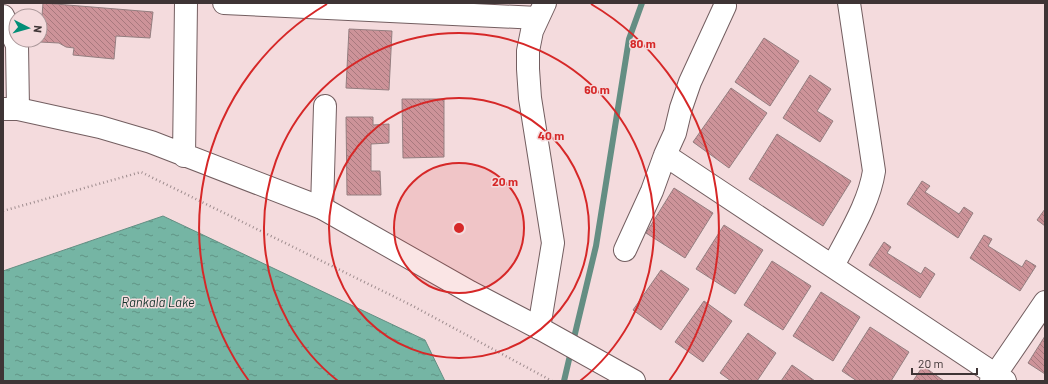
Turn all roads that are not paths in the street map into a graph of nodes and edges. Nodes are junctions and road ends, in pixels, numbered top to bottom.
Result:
1 (186, 3) edge
2 (224, 3) edge
3 (849, 3) edge
4 (725, 6) dead end
5 (541, 10) edge
6 (3, 16) edge
7 (325, 106) dead end
8 (11, 109) edge
9 (665, 154) junction
10 (184, 156) junction
11 (322, 208) junction
12 (625, 250) dead end
13 (833, 266) junction
14 (1045, 302) edge
15 (539, 328) junction
16 (997, 379) edge
17 (634, 381) edge

1 - 10 street
2 - 5 street
3 - 13 street
4 - 9 street
5 - 15 street
6 - 8 street
7 - 11 street
8 - 10 street
9 - 12 street
9 - 13 street
10 - 11 street
11 - 15 street
13 - 16 street
14 - 16 street
15 - 17 street

